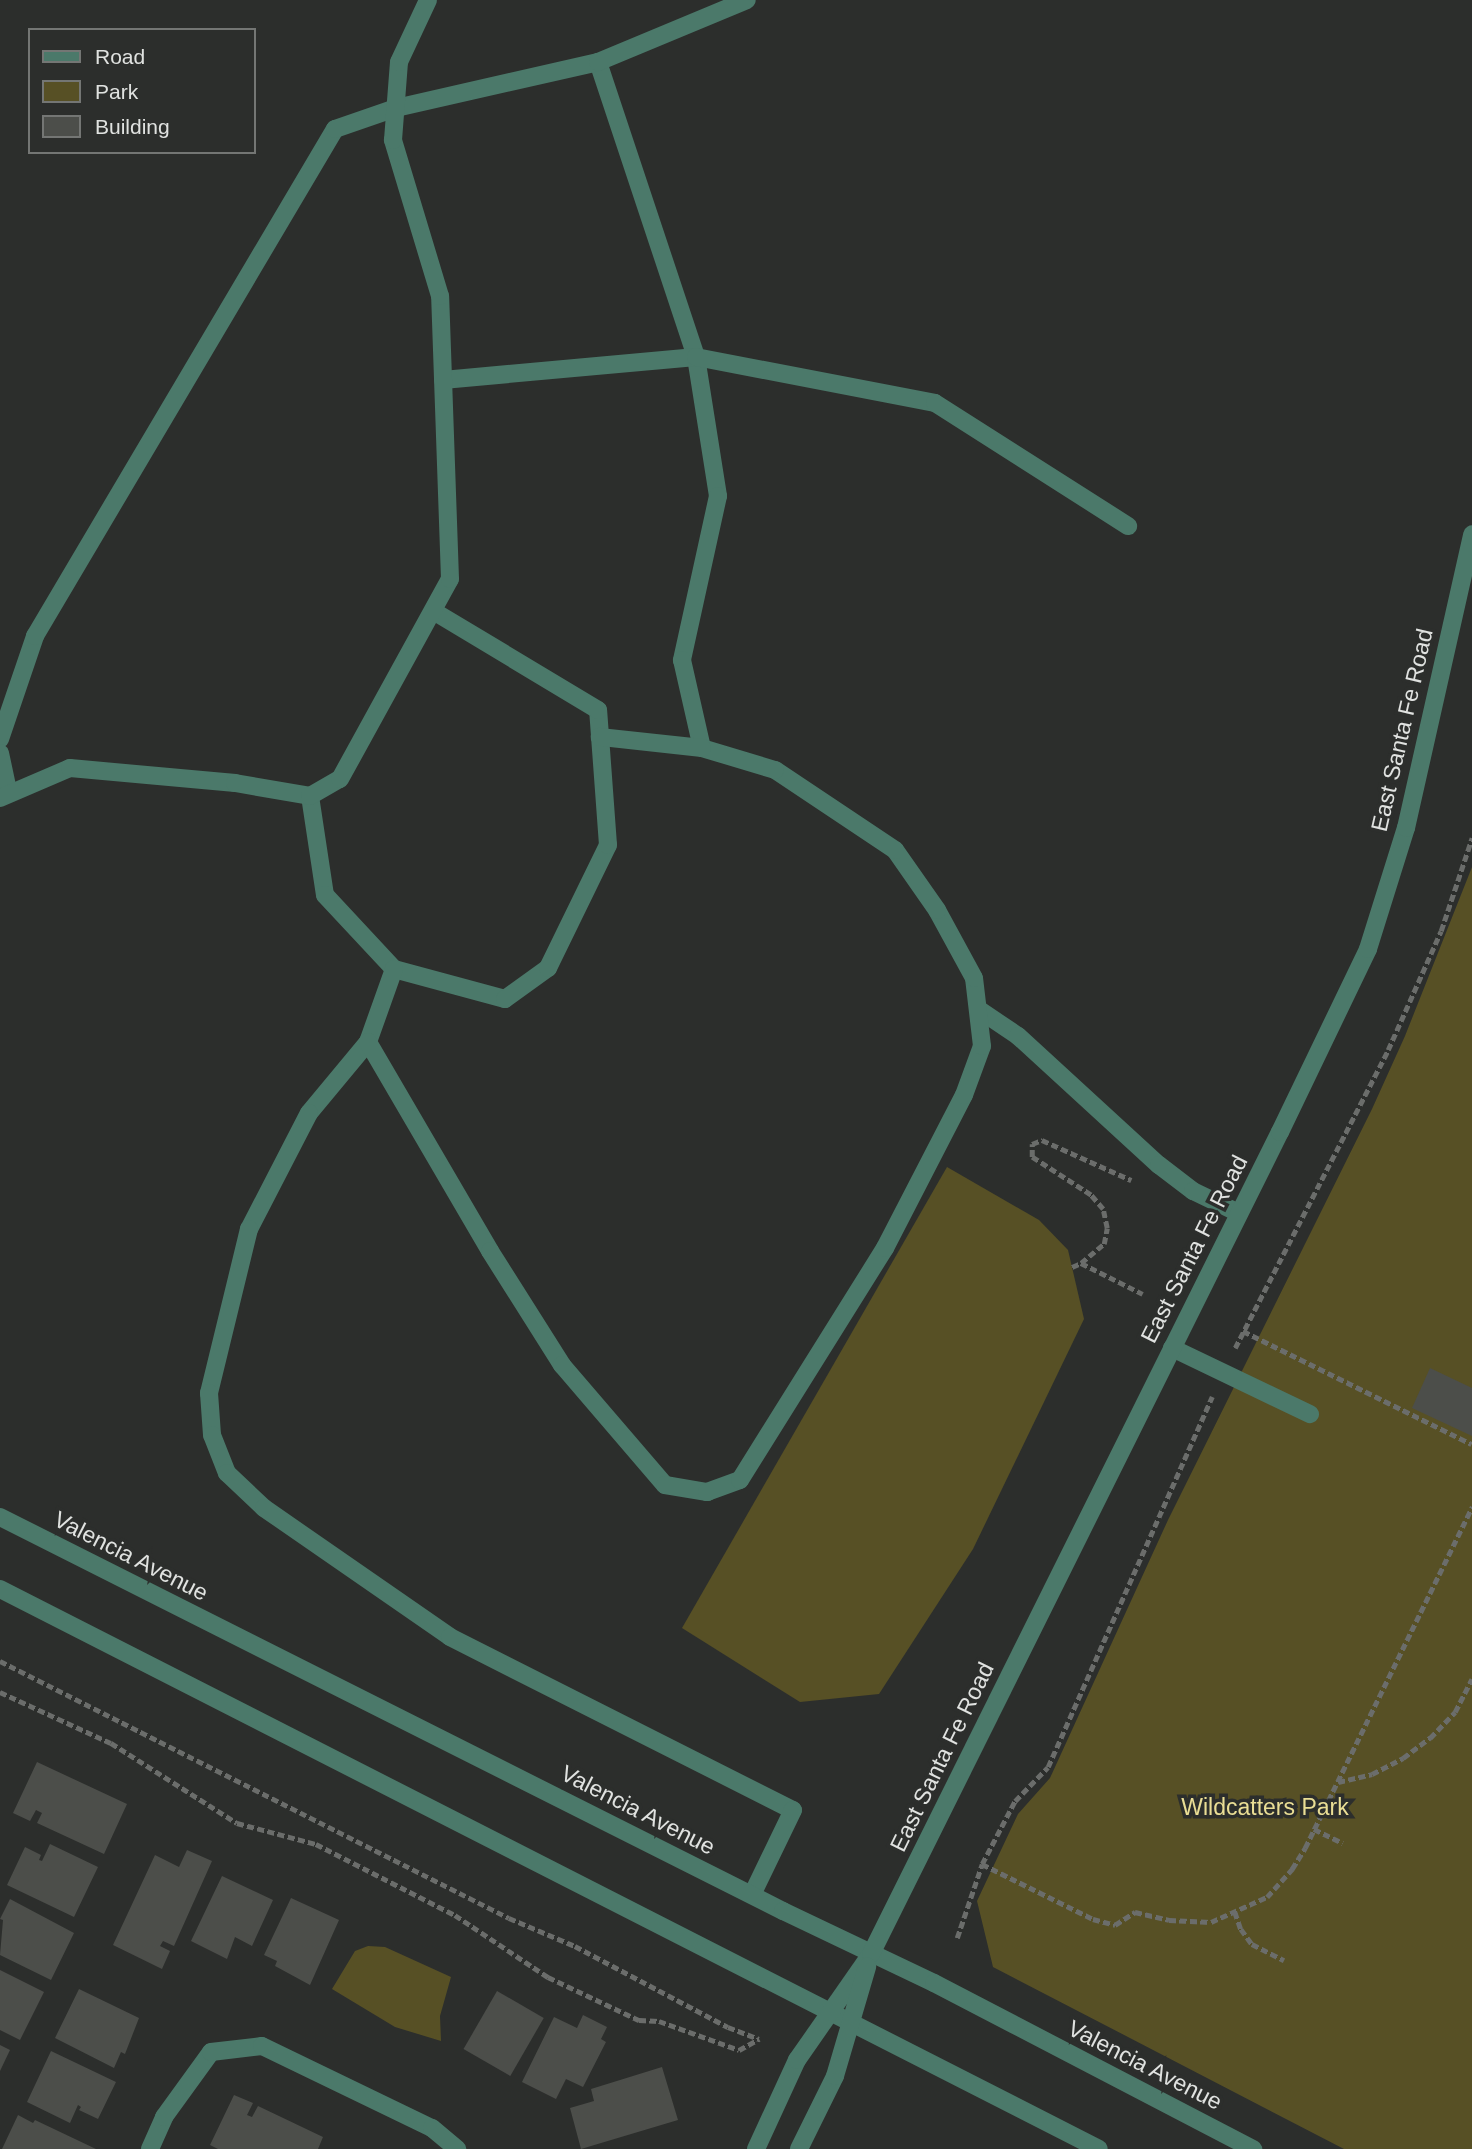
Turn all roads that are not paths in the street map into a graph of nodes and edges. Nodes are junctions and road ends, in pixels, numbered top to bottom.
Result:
1 (428, 0) edge
2 (747, 0) edge
3 (598, 61) junction
4 (396, 108) junction
5 (696, 357) junction
6 (443, 380) junction
7 (1128, 526) dead end
8 (1472, 534) edge
9 (433, 611) junction
10 (600, 737) junction
11 (0, 739) edge
12 (702, 748) junction
13 (0, 753) edge
14 (4, 795) edge
15 (310, 796) junction
16 (394, 969) junction
17 (978, 1009) junction
18 (368, 1042) junction
19 (1239, 1213) junction
20 (1172, 1348) junction
21 (1310, 1414) dead end
22 (0, 1517) edge
23 (0, 1589) edge
24 (752, 1895) junction
25 (871, 1954) junction
26 (831, 2011) junction
27 (852, 2021) junction
28 (150, 2149) edge
29 (457, 2149) edge
30 (756, 2149) edge
31 (799, 2149) edge
32 (1099, 2149) edge
33 (1253, 2149) edge

1 - 4 street
2 - 3 street
3 - 4 street
3 - 5 street
4 - 6 street
4 - 11 street
5 - 6 street
5 - 7 street
5 - 12 street
6 - 9 street
8 - 19 street, East Santa Fe Road
9 - 10 street
9 - 15 street
10 - 12 street
10 - 16 street
12 - 17 street
13 - 14 street
14 - 15 street
15 - 16 street
16 - 18 street
17 - 18 street
17 - 19 street
18 - 24 street
19 - 20 street, East Santa Fe Road
20 - 21 street
20 - 25 street, East Santa Fe Road
22 - 24 street, Valencia Avenue
23 - 26 street
24 - 25 street, Valencia Avenue
25 - 26 street
25 - 27 street
25 - 33 street, Valencia Avenue
26 - 27 street
26 - 30 street
27 - 31 street
27 - 32 street
28 - 29 street

